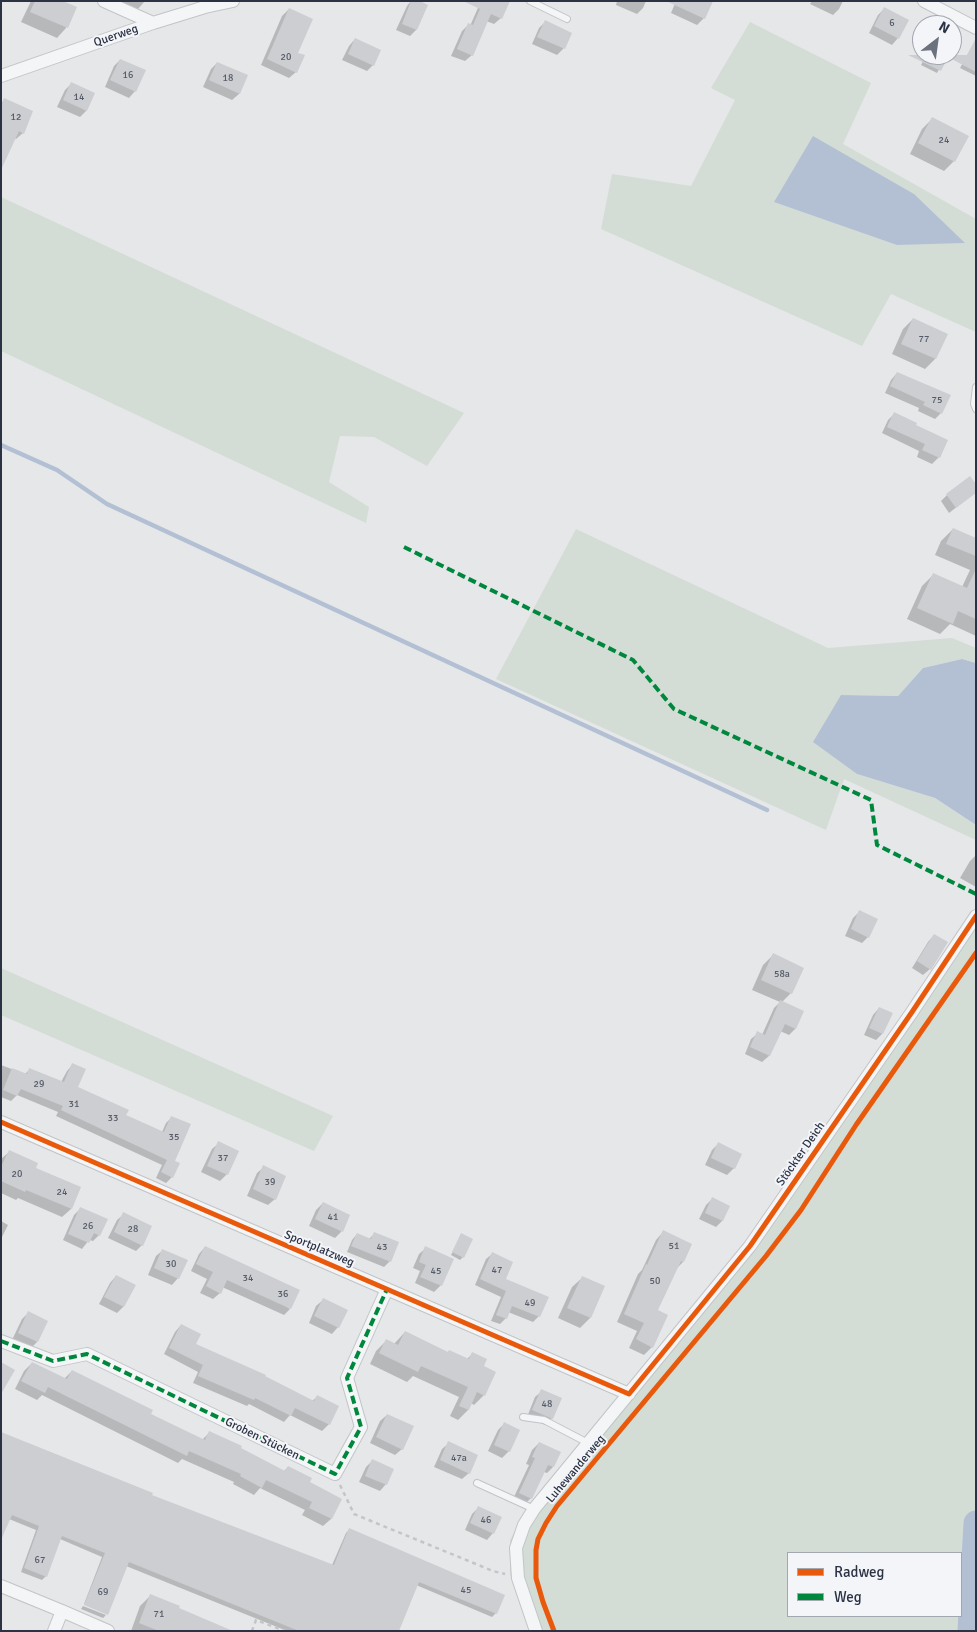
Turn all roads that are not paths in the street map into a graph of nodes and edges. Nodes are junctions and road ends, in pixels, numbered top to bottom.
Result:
1 (104, 1) edge
2 (233, 1) edge
3 (530, 1) edge
4 (924, 1) edge
5 (567, 20) dead end
6 (152, 23) junction
7 (976, 28) edge
8 (1, 76) edge
9 (976, 387) edge
10 (976, 409) edge
11 (976, 916) edge
12 (1, 1122) edge
13 (387, 1289) junction
14 (1, 1341) edge
15 (629, 1394) junction
16 (523, 1418) dead end
17 (589, 1443) junction
18 (477, 1483) dead end
19 (534, 1509) junction
20 (1, 1586) edge
21 (62, 1611) junction
22 (54, 1631) edge
23 (108, 1631) edge
24 (536, 1631) edge

1 - 6 street
2 - 6 street, Querweg
3 - 5 lane
4 - 7 street
6 - 8 street, Querweg
9 - 10 lane
11 - 15 street, Stöckter Deich
12 - 13 street, Sportplatzweg
13 - 14 street, Groben Stücken
13 - 15 street, Sportplatzweg
15 - 17 street, Stöckter Deich
16 - 17 lane
17 - 19 street, Stöckter Deich
18 - 19 lane
19 - 24 street, Stöckter Deich
20 - 21 street
21 - 22 street
21 - 23 street

